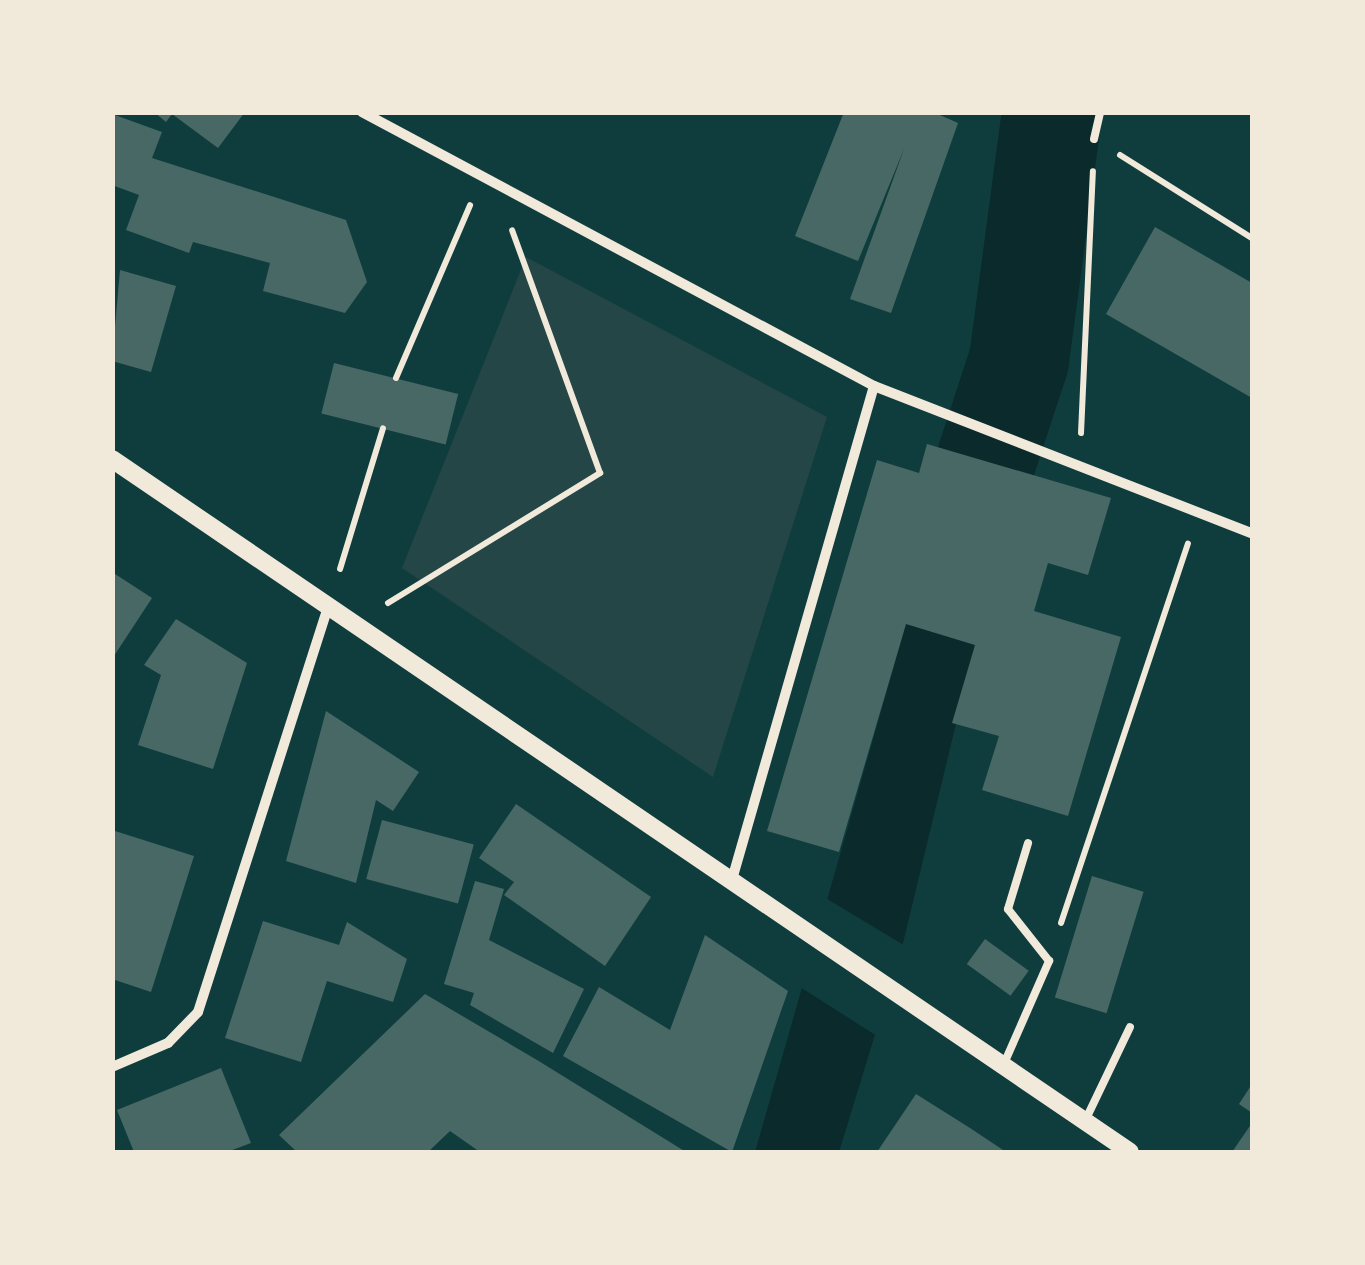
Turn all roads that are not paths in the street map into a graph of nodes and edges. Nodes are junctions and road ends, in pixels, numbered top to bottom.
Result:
1 (362, 112) edge
2 (1100, 112) edge
3 (1094, 139) road end
4 (874, 386) junction
5 (112, 459) edge
6 (1252, 532) edge
7 (329, 604) junction
8 (1028, 843) dead end
9 (731, 883) junction
10 (1130, 1028) dead end
11 (112, 1066) edge
12 (1002, 1068) junction
13 (1085, 1121) junction
14 (1130, 1152) edge

1 - 4 street
2 - 3 lane
4 - 6 street
4 - 9 street
5 - 7 street
7 - 9 street
7 - 11 street
8 - 12 lane
9 - 12 street
10 - 13 lane
12 - 13 street
13 - 14 street

